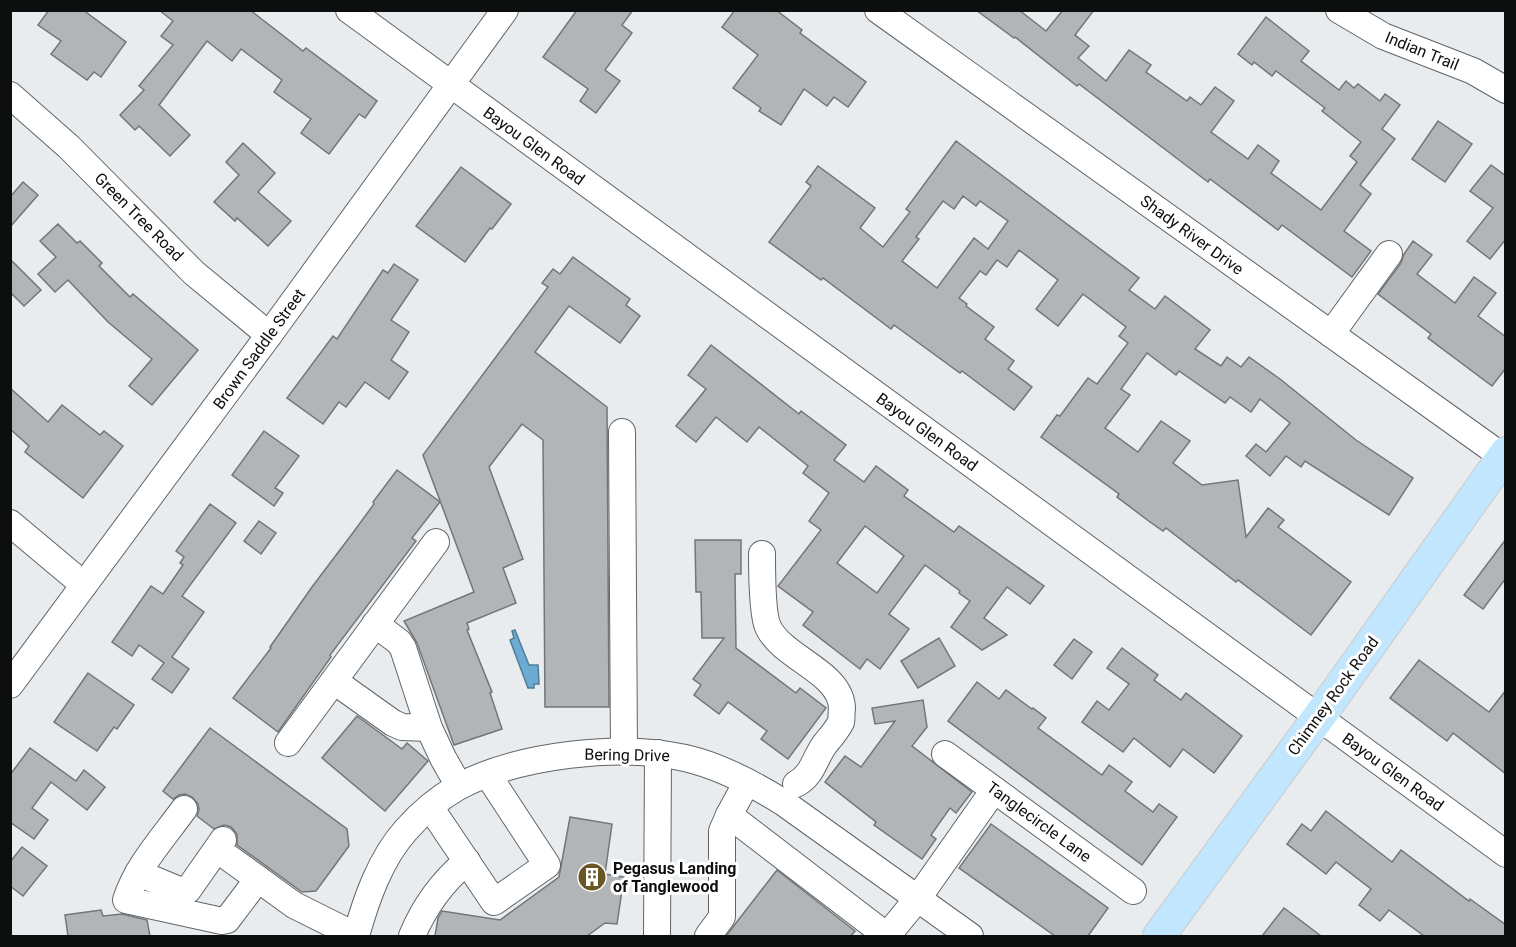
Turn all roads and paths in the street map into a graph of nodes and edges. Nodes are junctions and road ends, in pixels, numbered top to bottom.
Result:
1 (349, 10) edge
2 (505, 10) edge
3 (878, 10) edge
4 (1339, 10) edge
5 (451, 85) junction
6 (1506, 90) edge
7 (10, 95) edge
8 (1389, 254) dead end
9 (1331, 334) junction
10 (269, 335) junction
11 (622, 432) dead end
12 (1505, 456) edge
13 (10, 523) edge
14 (436, 542) dead end
15 (762, 554) dead end
16 (84, 585) junction
17 (375, 624) junction
18 (334, 681) junction
19 (10, 685) edge
20 (1318, 718) junction
21 (429, 728) junction
22 (288, 743) dead end
23 (624, 752) junction
24 (658, 753) junction
25 (945, 754) dead end
26 (488, 775) junction
27 (747, 782) junction
28 (459, 786) junction
29 (994, 790) junction
30 (790, 793) junction
31 (430, 807) junction
32 (183, 809) dead end
33 (729, 815) junction
34 (1506, 854) edge
35 (467, 861) junction
36 (138, 873) junction
37 (258, 879) junction
38 (1133, 891) dead end
39 (918, 898) junction
40 (356, 936) edge
41 (412, 936) edge
42 (657, 936) edge
43 (708, 936) edge
44 (887, 936) edge
45 (970, 936) edge
46 (1159, 936) edge

1 - 5 street, Bayou Glen Road
2 - 5 street, Brown Saddle Street
3 - 9 street, Shady River Drive
4 - 6 street, Indian Trail
5 - 10 street, Brown Saddle Street
5 - 20 street, Bayou Glen Road
7 - 10 street, Green Tree Road
8 - 9 street
9 - 12 street, Shady River Drive
10 - 16 street, Brown Saddle Street
11 - 23 street
12 - 20 main road, Chimney Rock Road
13 - 16 street
14 - 17 street
15 - 30 street
16 - 19 street, Brown Saddle Street
17 - 18 street
17 - 21 street
18 - 21 street
18 - 22 street
20 - 34 street, Bayou Glen Road
20 - 46 main road, Chimney Rock Road
21 - 28 street
23 - 24 street, Bering Drive
23 - 26 street, Bering Drive
24 - 27 street, Bering Drive
24 - 42 street
25 - 29 street, Tanglecircle Lane
26 - 28 street, Bering Drive
26 - 35 street
27 - 30 street, Bering Drive
27 - 33 street
28 - 31 street, Bering Drive
29 - 38 street, Tanglecircle Lane
29 - 39 street
30 - 39 street, Bering Drive
31 - 35 street
31 - 40 street, Bering Drive
32 - 36 street
33 - 43 street
33 - 44 street
35 - 41 street
36 - 37 street
36 - 37 street
37 - 40 street
39 - 44 street
39 - 45 street, Bering Drive

